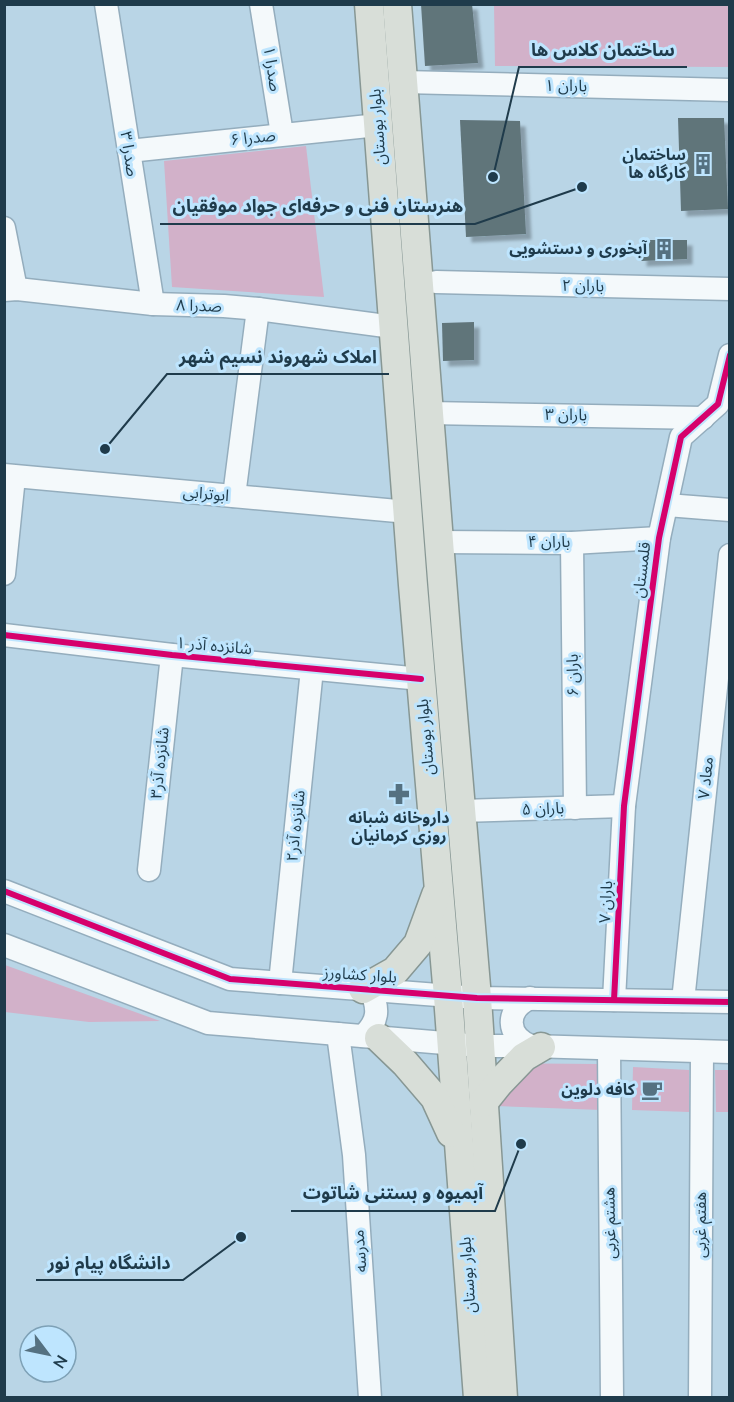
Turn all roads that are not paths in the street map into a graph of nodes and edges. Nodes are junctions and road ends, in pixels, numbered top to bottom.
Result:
1 (106, 4) edge
2 (261, 4) edge
3 (369, 4) edge
4 (397, 4) edge
5 (403, 82) junction
6 (729, 90) edge
7 (378, 125) junction
8 (282, 134) junction
9 (129, 151) junction
10 (4, 228) edge
11 (436, 282) dead end
12 (729, 289) edge
13 (10, 290) edge
14 (153, 304) junction
15 (258, 309) junction
16 (393, 327) junction
17 (729, 355) edge
18 (717, 409) edge
19 (429, 413) junction
20 (9, 476) edge
21 (234, 496) junction
22 (667, 505) junction
23 (729, 510) edge
24 (408, 512) junction
25 (659, 538) junction
26 (439, 543) junction
27 (572, 543) junction
28 (729, 555) edge
29 (4, 574) edge
30 (442, 583) junction
31 (413, 585) junction
32 (4, 635) edge
33 (172, 656) junction
34 (312, 669) junction
35 (421, 679) junction
36 (624, 806) junction
37 (574, 808) junction
38 (461, 811) junction
39 (149, 870) dead end
40 (439, 887) junction
41 (4, 891) edge
42 (4, 945) edge
43 (280, 983) junction
44 (367, 990) junction
45 (448, 996) junction
46 (477, 998) junction
47 (530, 998) junction
48 (614, 1000) junction
49 (683, 1001) junction
50 (729, 1002) edge
51 (338, 1034) junction
52 (371, 1037) junction
53 (451, 1044) junction
54 (480, 1046) junction
55 (536, 1046) junction
56 (609, 1049) junction
57 (702, 1052) junction
58 (729, 1052) edge
59 (483, 1103) junction
60 (459, 1151) junction
61 (370, 1398) edge
62 (478, 1398) edge
63 (503, 1398) edge
64 (612, 1398) edge
65 (700, 1398) edge

1 - 9 street, صدرا ۳
2 - 8 street, صدرا ۱
3 - 7 main road, بلوار بوستان
4 - 5 main road, بلوار بوستان
5 - 6 street, باران ۱
5 - 19 main road, بلوار بوستان
7 - 8 street, صدرا ۶
7 - 16 main road, بلوار بوستان
8 - 9 street, صدرا ۶
9 - 14 street, صدرا ۳
10 - 13 street
11 - 12 street, باران ۲
13 - 14 street, صدرا ۸
14 - 15 street, صدرا ۸
15 - 16 street, صدرا ۸
15 - 21 street
16 - 24 main road, بلوار بوستان
17 - 18 street
18 - 19 street, باران ۳
18 - 22 street, قلمستان
19 - 26 main road, بلوار بوستان
20 - 21 street, ابوترابی
20 - 29 street
21 - 24 street, ابوترابی
22 - 23 street
22 - 25 street, قلمستان
24 - 31 main road, بلوار بوستان
25 - 27 street, باران ۴
25 - 36 street, قلمستان
26 - 27 street, باران ۴
26 - 30 main road, بلوار بوستان
27 - 37 street, باران ۶
28 - 49 street, معاد ۷
30 - 31 main road
30 - 38 main road, بلوار بوستان
31 - 35 main road, بلوار بوستان
32 - 33 street, شانزده آذر ۱
33 - 34 street, شانزده آذر ۱
33 - 39 street, شانزده آذر۳
34 - 35 street, شانزده آذر ۱
34 - 43 street, شانزده آذر۲
35 - 40 main road, بلوار بوستان
36 - 37 street, باران ۵
36 - 48 street, باران ۷
37 - 38 street, باران ۵
38 - 46 main road, بلوار بوستان
40 - 44 main road
40 - 45 main road, بلوار بوستان
41 - 43 street, بلوار کشاورز
42 - 51 street
43 - 44 street, بلوار کشاورز
44 - 45 street, بلوار کشاورز
44 - 52 street
45 - 46 street, بلوار کشاورز
45 - 53 main road, بلوار بوستان
46 - 47 street, بلوار کشاورز
46 - 54 main road, بلوار بوستان
47 - 48 street, بلوار کشاورز
47 - 55 street
48 - 49 street, بلوار کشاورز
49 - 50 street, بلوار کشاورز
51 - 52 street
51 - 61 street, مدرسه
52 - 53 street
52 - 60 main road
53 - 54 street
53 - 60 main road, بلوار بوستان
54 - 55 street
54 - 59 main road, بلوار بوستان
55 - 56 street
55 - 59 main road
56 - 57 street
56 - 64 street, هشتم غربی
57 - 58 street
57 - 65 street, هفتم غربی
59 - 63 main road, بلوار بوستان
60 - 62 main road, بلوار بوستان

